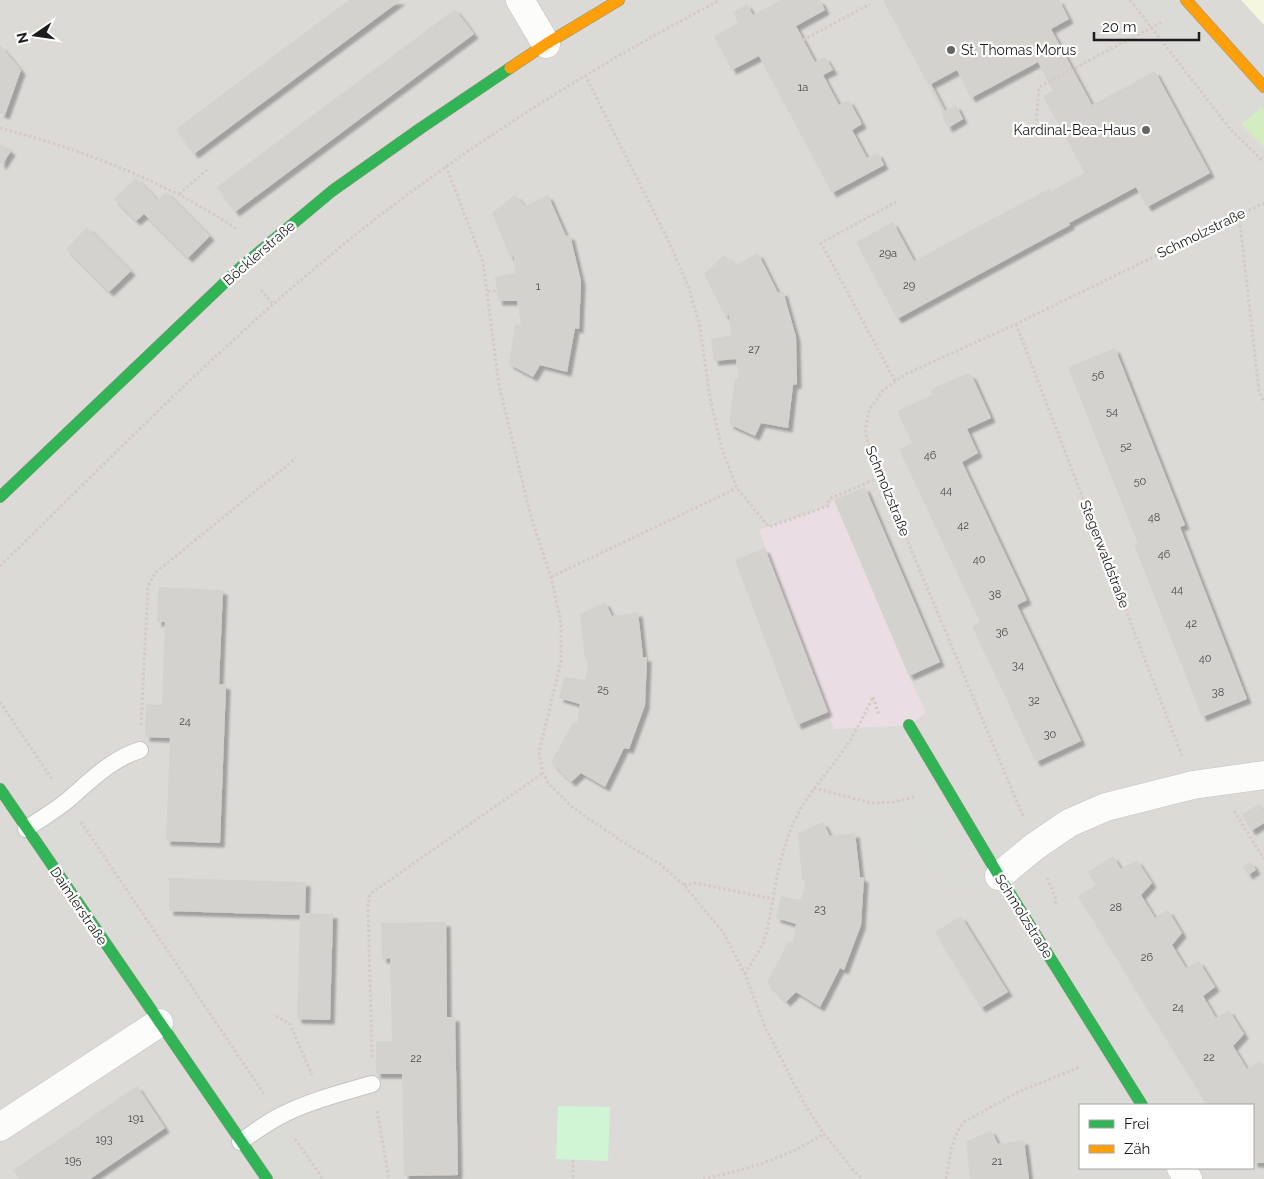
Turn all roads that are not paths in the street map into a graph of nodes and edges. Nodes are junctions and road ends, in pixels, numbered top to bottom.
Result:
1 (520, 0) edge
2 (619, 0) edge
3 (1189, 4) edge
4 (546, 44) junction
5 (1264, 87) edge
6 (0, 496) edge
7 (909, 725) dead end
8 (140, 750) road end
9 (1264, 775) edge
10 (0, 789) edge
11 (26, 829) junction
12 (999, 876) junction
13 (159, 1023) junction
14 (372, 1084) road end
15 (1141, 1104) edge
16 (0, 1127) edge
17 (240, 1142) junction
18 (267, 1179) edge

1 - 4 street
2 - 4 street, Böcklerstraße
3 - 5 street
4 - 6 street, Böcklerstraße
7 - 12 street, Schmolzstraße
8 - 11 lane
9 - 12 street
10 - 11 street, Daimlerstraße
11 - 13 street, Daimlerstraße
12 - 15 street, Schmolzstraße
13 - 16 street
13 - 17 street, Daimlerstraße
14 - 17 lane
17 - 18 street, Daimlerstraße

